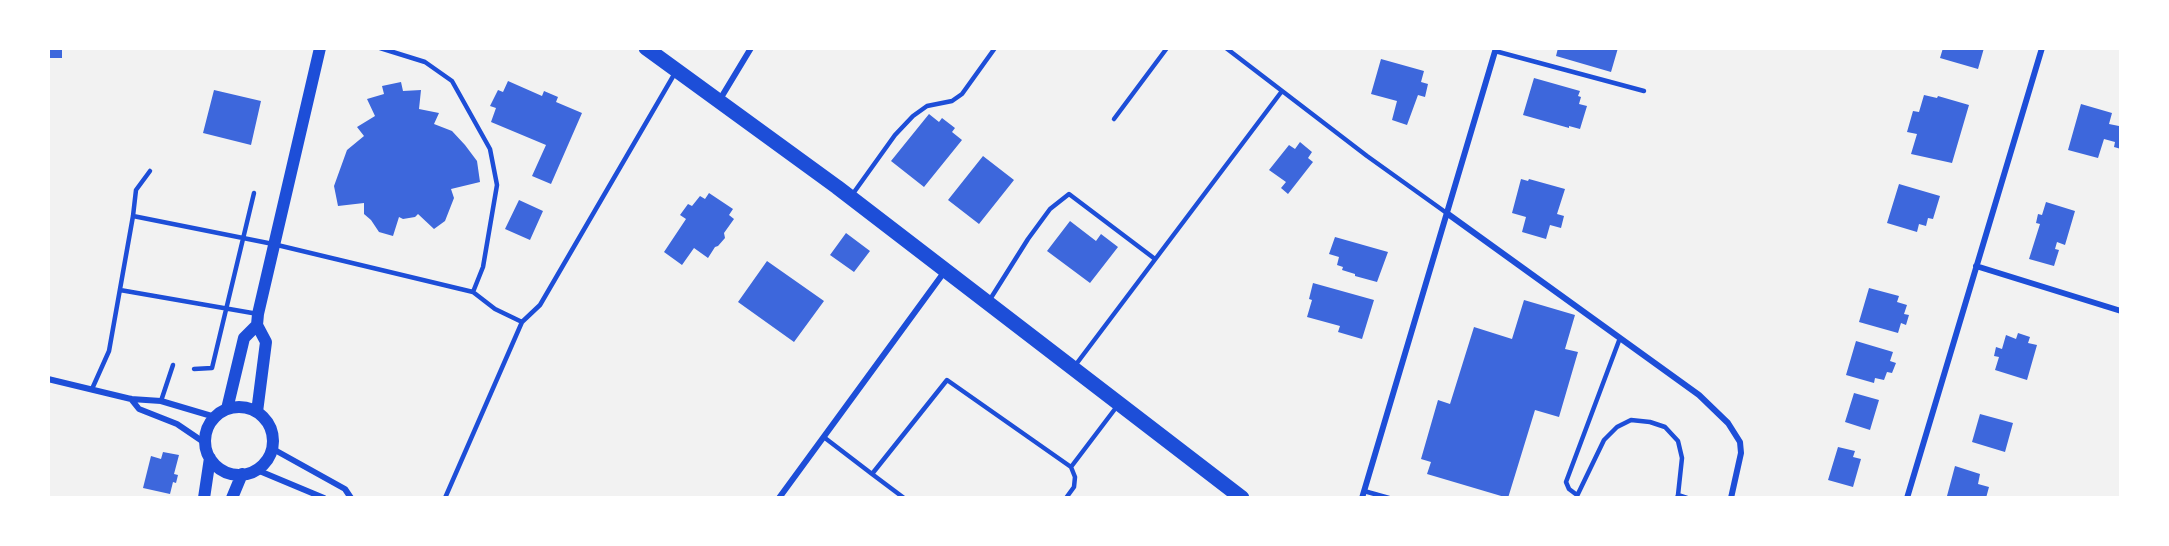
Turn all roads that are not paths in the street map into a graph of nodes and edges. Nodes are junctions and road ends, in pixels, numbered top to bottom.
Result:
1 (320, 48) edge
2 (380, 48) edge
3 (646, 48) edge
4 (751, 48) edge
5 (995, 48) edge
6 (1167, 48) edge
7 (1226, 48) edge
8 (2042, 48) edge
9 (1495, 50) edge
10 (676, 70) junction
11 (1282, 91) junction
12 (1644, 91) dead end
13 (719, 101) junction
14 (1114, 119) dead end
15 (150, 171) dead end
16 (254, 193) dead end
17 (850, 197) junction
18 (1448, 214) junction
19 (133, 216) junction
20 (243, 238) junction
21 (273, 244) junction
22 (1155, 259) junction
23 (1976, 266) junction
24 (946, 270) junction
25 (120, 290) junction
26 (473, 292) junction
27 (988, 303) junction
28 (226, 310) junction
29 (2121, 311) edge
30 (257, 320) junction
31 (522, 322) junction
32 (1620, 338) junction
33 (173, 365) dead end
34 (1073, 368) junction
35 (194, 369) dead end
36 (48, 379) edge
37 (92, 389) junction
38 (131, 399) junction
39 (161, 400) junction
40 (1119, 403) junction
41 (227, 409) junction
42 (257, 412) junction
43 (215, 417) junction
44 (825, 438) junction
45 (205, 443) junction
46 (273, 449) junction
47 (210, 458) junction
48 (1071, 467) junction
49 (257, 470) junction
50 (242, 474) junction
51 (872, 474) junction
52 (1363, 495) edge
53 (1576, 496) edge
54 (1678, 497) edge
55 (204, 498) edge
56 (232, 498) edge
57 (324, 498) edge
58 (351, 498) edge
59 (445, 498) edge
60 (780, 498) edge
61 (904, 498) edge
62 (1066, 498) edge
63 (1242, 498) edge
64 (1389, 498) edge
65 (1687, 498) edge
66 (1731, 498) edge
67 (1907, 498) edge

1 - 21 main road
2 - 26 lane
3 - 10 main road
4 - 13 street
5 - 17 lane
6 - 14 lane
7 - 11 lane
8 - 23 street
9 - 12 lane
9 - 18 street
10 - 13 main road
10 - 31 lane
11 - 18 lane
11 - 22 lane
13 - 17 main road
15 - 19 lane
16 - 20 lane
17 - 24 main road
18 - 32 street
18 - 52 street
19 - 20 lane
19 - 25 lane
20 - 21 lane
20 - 28 lane
21 - 26 lane
21 - 30 main road
22 - 27 lane
22 - 34 lane
23 - 29 street
23 - 67 street
24 - 27 main road
24 - 44 street
25 - 28 lane
25 - 37 lane
26 - 31 lane
27 - 34 main road
28 - 30 lane
28 - 35 lane
30 - 41 main road
30 - 42 main road
31 - 59 lane
32 - 53 lane
32 - 66 street
33 - 39 lane
34 - 40 main road
36 - 37 street
37 - 38 street
38 - 39 street
38 - 45 street
39 - 43 street
40 - 48 lane
40 - 63 main road
41 - 42 main road
41 - 43 main road
42 - 46 main road
43 - 45 main road
44 - 51 lane
44 - 60 street
45 - 47 main road
46 - 49 main road
46 - 58 street
47 - 50 main road
47 - 55 main road
48 - 51 lane
48 - 62 lane
49 - 50 main road
49 - 57 street
50 - 56 main road
51 - 61 lane
52 - 64 lane
53 - 54 lane
54 - 65 lane

